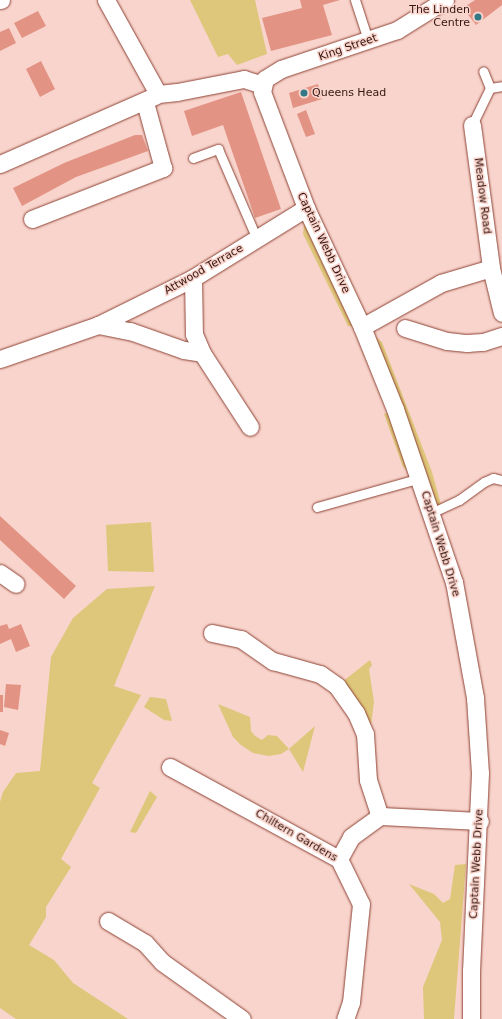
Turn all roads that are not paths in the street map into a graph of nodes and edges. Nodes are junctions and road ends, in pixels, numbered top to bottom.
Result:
1 (106, 0) edge
2 (355, 0) edge
3 (445, 0) edge
4 (368, 40) junction
5 (483, 71) dead end
6 (502, 86) edge
7 (490, 88) junction
8 (264, 92) junction
9 (151, 98) junction
10 (472, 125) joint
11 (193, 158) dead end
12 (0, 164) edge
13 (306, 208) junction
14 (32, 220) dead end
15 (257, 239) junction
16 (491, 268) junction
17 (192, 278) junction
18 (502, 313) edge
19 (98, 325) junction
20 (362, 327) junction
21 (404, 328) dead end
22 (502, 336) edge
23 (202, 353) junction
24 (0, 359) edge
25 (250, 427) dead end
26 (420, 478) junction
27 (502, 480) edge
28 (316, 507) dead end
29 (431, 513) junction
30 (0, 573) edge
31 (16, 584) dead end
32 (212, 633) dead end
33 (170, 767) dead end
34 (380, 816) junction
35 (480, 821) junction
36 (339, 859) junction
37 (108, 921) dead end
38 (242, 1019) edge
39 (345, 1019) edge
40 (471, 1019) edge

1 - 9 street
2 - 4 lane
3 - 4 street, King Street
4 - 8 street, King Street
5 - 7 lane
6 - 7 lane
7 - 10 lane
8 - 9 street
8 - 13 street, Captain Webb Drive
9 - 12 street
9 - 14 street
10 - 16 street, Meadow Road
11 - 15 lane
13 - 15 street, Attwood Terrace
13 - 20 street, Captain Webb Drive
15 - 17 street, Attwood Terrace
16 - 18 street, Meadow Road
16 - 20 street
17 - 19 street, Attwood Terrace
17 - 23 street
19 - 23 street, Attwood Terrace
19 - 24 street, Attwood Terrace
20 - 26 street, Captain Webb Drive
21 - 22 street
23 - 25 street
26 - 28 lane
26 - 29 street, Captain Webb Drive
27 - 29 lane
29 - 35 street, Captain Webb Drive
30 - 31 street
32 - 34 street
33 - 36 street, Chiltern Gardens
34 - 35 street
34 - 36 street
35 - 40 street, Captain Webb Drive
36 - 39 street, Chiltern Gardens
37 - 38 street

